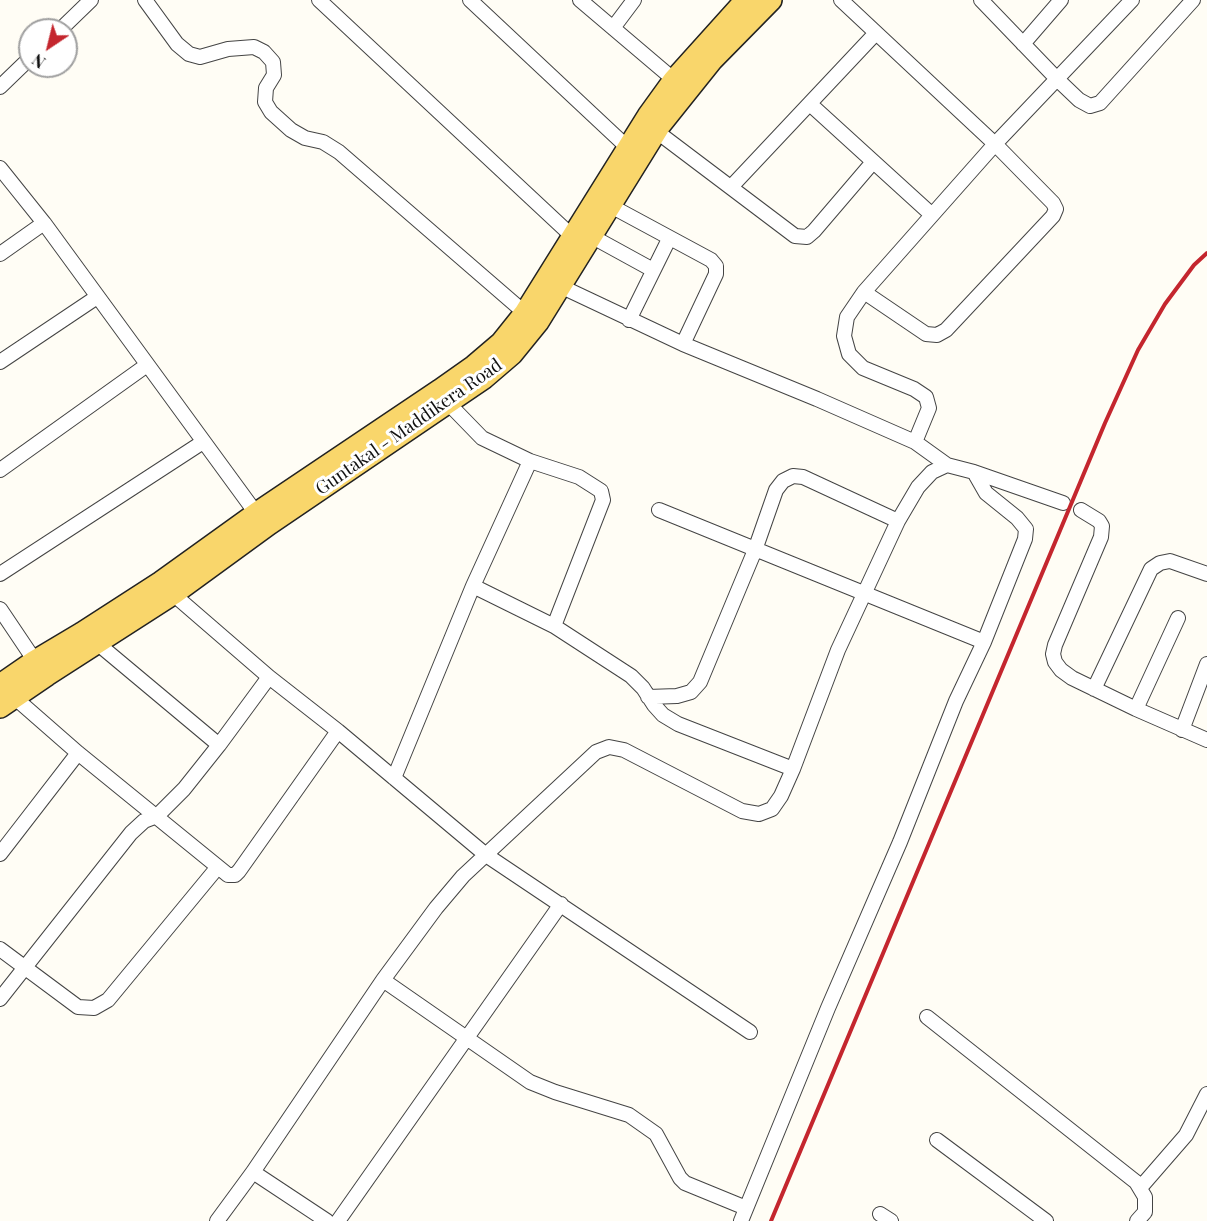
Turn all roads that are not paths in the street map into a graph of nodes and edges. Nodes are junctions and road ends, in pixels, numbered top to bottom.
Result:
1 (91, 0) edge
2 (145, 0) edge
3 (319, 0) edge
4 (470, 0) edge
5 (580, 0) edge
6 (634, 0) edge
7 (746, 0) edge
8 (771, 0) edge
9 (841, 0) edge
10 (981, 0) edge
11 (1061, 0) edge
12 (1132, 0) edge
13 (1193, 0) edge
14 (72, 18) edge
15 (613, 28) junction
16 (875, 34) junction
17 (1023, 44) junction
18 (18, 70) edge
19 (1058, 80) junction
20 (680, 85) junction
21 (0, 87) edge
22 (810, 104) junction
23 (656, 131) junction
24 (995, 144) junction
25 (627, 147) junction
26 (873, 162) junction
27 (0, 168) edge
28 (731, 187) junction
29 (609, 205) junction
30 (932, 215) junction
31 (44, 223) junction
32 (582, 236) junction
33 (669, 239) junction
34 (0, 254) edge
35 (653, 270) junction
36 (560, 286) junction
37 (864, 292) junction
38 (97, 297) junction
39 (525, 313) junction
40 (629, 320) junction
41 (683, 344) junction
42 (0, 362) edge
43 (147, 365) junction
44 (448, 403) junction
45 (203, 442) junction
46 (915, 442) junction
47 (530, 461) junction
48 (947, 465) junction
49 (0, 470) edge
50 (974, 472) junction
51 (1064, 503) dead end
52 (659, 510) dead end
53 (1081, 510) dead end
54 (261, 520) junction
55 (898, 521) junction
56 (755, 550) junction
57 (0, 574) edge
58 (1207, 574) edge
59 (473, 585) junction
60 (173, 594) junction
61 (864, 594) junction
62 (0, 609) edge
63 (1178, 618) dead end
64 (554, 626) junction
65 (984, 642) junction
66 (97, 644) junction
67 (35, 661) junction
68 (1207, 664) edge
69 (269, 677) junction
70 (1094, 689) junction
71 (5, 696) edge
72 (648, 697) junction
73 (1136, 710) junction
74 (1182, 730) junction
75 (338, 731) junction
76 (1207, 740) edge
77 (219, 746) junction
78 (78, 753) junction
79 (793, 769) junction
80 (394, 778) junction
81 (157, 816) junction
82 (0, 854) edge
83 (486, 855) junction
84 (218, 868) junction
85 (561, 904) junction
86 (0, 950) edge
87 (24, 968) junction
88 (383, 980) junction
89 (0, 999) edge
90 (927, 1017) dead end
91 (750, 1032) dead end
92 (466, 1039) junction
93 (1207, 1094) edge
94 (937, 1140) dead end
95 (254, 1172) junction
96 (1140, 1188) junction
97 (744, 1215) edge
98 (1037, 1218) edge
99 (218, 1221) edge
100 (327, 1221) edge
101 (338, 1221) edge
102 (1137, 1221) edge

1 - 14 street
2 - 39 street
3 - 32 street
4 - 25 street
5 - 15 street
6 - 15 street
7 - 20 main road, Guntakal - Maddikera Road
8 - 20 main road, Guntakal - Maddikera Road
9 - 16 street
10 - 17 street
11 - 17 street
12 - 19 street
13 - 19 street
15 - 20 street
16 - 22 street
16 - 24 street
17 - 19 street
18 - 21 street
19 - 24 street
20 - 23 main road, Guntakal - Maddikera Road
20 - 25 main road, Guntakal - Maddikera Road
22 - 26 street
22 - 28 street
23 - 28 street
23 - 29 main road, Guntakal - Maddikera Road
24 - 30 street
24 - 37 street
25 - 32 main road, Guntakal - Maddikera Road
26 - 28 street
26 - 30 street
27 - 31 street
29 - 32 main road, Guntakal - Maddikera Road
29 - 33 street
30 - 37 street
31 - 34 street
31 - 38 street
32 - 35 street
32 - 36 main road, Guntakal - Maddikera Road
32 - 39 main road, Guntakal - Maddikera Road
33 - 35 street
33 - 41 street
35 - 40 street
36 - 40 street
36 - 44 main road, Guntakal - Maddikera Road
37 - 46 street
38 - 42 street
38 - 43 street
39 - 54 main road, Guntakal - Maddikera Road
40 - 41 street
41 - 46 street
43 - 45 street
43 - 49 street
44 - 47 street
44 - 54 main road, Guntakal - Maddikera Road
45 - 54 street
45 - 57 street
46 - 48 street
47 - 59 street
47 - 64 street
48 - 50 street
48 - 55 street
50 - 51 street
50 - 65 street
52 - 56 street
53 - 70 street
54 - 60 main road, Guntakal - Maddikera Road
54 - 67 main road, Guntakal - Maddikera Road
55 - 56 street
55 - 61 street
56 - 61 street
56 - 72 street
58 - 70 street
59 - 64 street
59 - 80 street
60 - 66 main road, Guntakal - Maddikera Road
60 - 69 street
61 - 65 street
61 - 79 street
62 - 67 street
63 - 73 street
64 - 72 street
65 - 97 street
66 - 71 main road, Guntakal - Maddikera Road
66 - 77 street
67 - 71 main road, Guntakal - Maddikera Road
68 - 74 street
69 - 75 street
69 - 77 street
70 - 73 street
71 - 78 street
72 - 79 street
73 - 74 street
74 - 76 street
75 - 80 street
75 - 84 street
77 - 81 street
78 - 81 street
78 - 82 street
79 - 83 street
80 - 83 street
81 - 84 street
81 - 87 street
83 - 85 street
83 - 88 street
84 - 87 street
85 - 91 street
85 - 92 street
86 - 87 street
87 - 89 street
88 - 92 street
88 - 95 street
90 - 96 street
92 - 97 street
92 - 101 street
93 - 96 street
94 - 98 street
95 - 99 street
95 - 100 street
96 - 102 street

